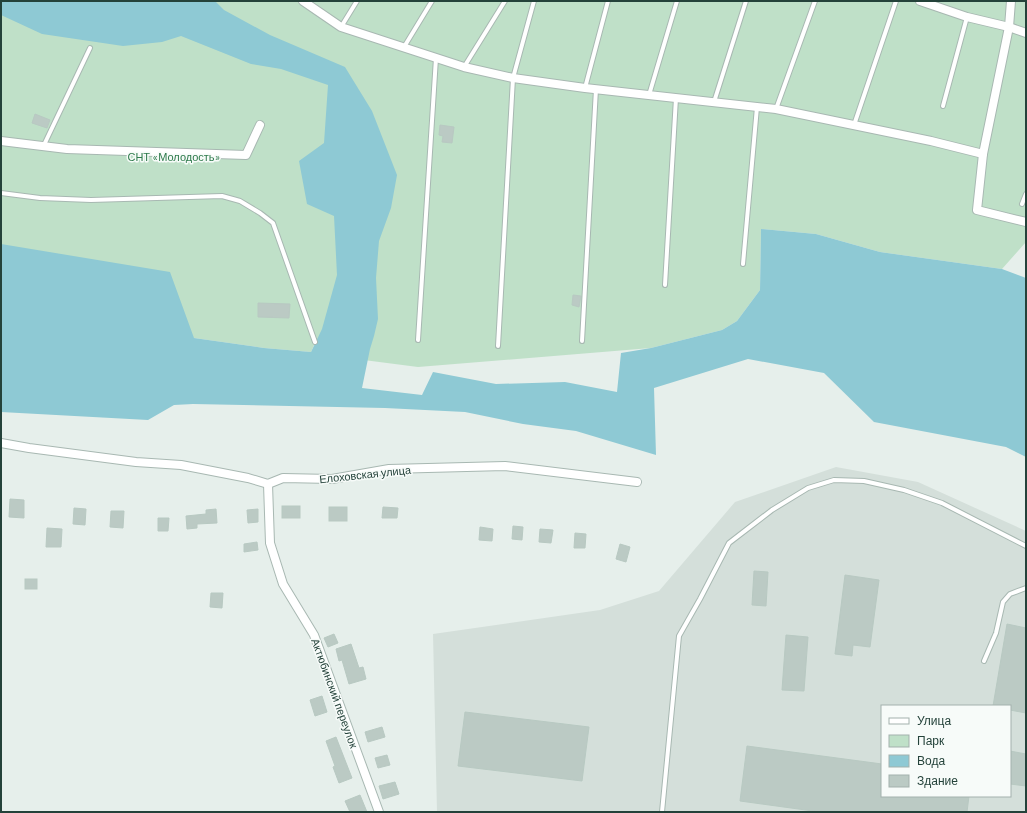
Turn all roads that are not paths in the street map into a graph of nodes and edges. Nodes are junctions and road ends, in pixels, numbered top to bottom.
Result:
1 (303, 1) edge
2 (357, 1) edge
3 (432, 1) edge
4 (505, 1) edge
5 (534, 1) edge
6 (608, 1) edge
7 (677, 1) edge
8 (746, 1) edge
9 (815, 1) edge
10 (896, 1) edge
11 (920, 1) edge
12 (1011, 1) edge
13 (967, 17) junction
14 (340, 27) junction
15 (1009, 27) junction
16 (1026, 33) edge
17 (90, 48) dead end
18 (404, 48) junction
19 (436, 58) junction
20 (464, 67) junction
21 (513, 78) junction
22 (585, 88) junction
23 (596, 89) junction
24 (649, 95) junction
25 (676, 98) junction
26 (714, 102) junction
27 (943, 106) dead end
28 (757, 107) junction
29 (776, 109) junction
30 (260, 125) dead end
31 (854, 125) junction
32 (1, 141) edge
33 (43, 147) junction
34 (983, 154) junction
35 (1, 193) edge
36 (1026, 194) edge
37 (1022, 204) dead end
38 (1026, 222) edge
39 (743, 264) dead end
40 (665, 285) dead end
41 (418, 340) dead end
42 (582, 340) dead end
43 (315, 342) dead end
44 (498, 346) dead end
45 (1, 443) edge
46 (637, 482) dead end
47 (268, 484) junction
48 (1026, 546) edge
49 (1026, 588) edge
50 (984, 661) dead end
51 (379, 812) edge
52 (662, 812) edge

1 - 14 street
2 - 14 lane
3 - 18 lane
4 - 20 lane
5 - 21 lane
6 - 22 lane
7 - 24 lane
8 - 26 lane
9 - 29 lane
10 - 31 lane
11 - 13 street
12 - 15 street
13 - 15 street
13 - 27 lane
14 - 18 street
15 - 16 street
15 - 34 street
17 - 33 lane
18 - 19 street
19 - 20 street
19 - 41 lane
20 - 21 street
21 - 22 street
21 - 44 lane
22 - 23 street
23 - 24 street
23 - 42 lane
24 - 25 street
25 - 26 street
25 - 40 lane
26 - 28 street
28 - 29 street
28 - 39 lane
29 - 31 street
30 - 33 street
31 - 34 street
32 - 33 street
34 - 38 street
35 - 43 lane
36 - 37 lane
45 - 47 street
46 - 47 street, Елоховская улица
47 - 51 street, Актюбинский переулок
48 - 52 lane
49 - 50 lane

